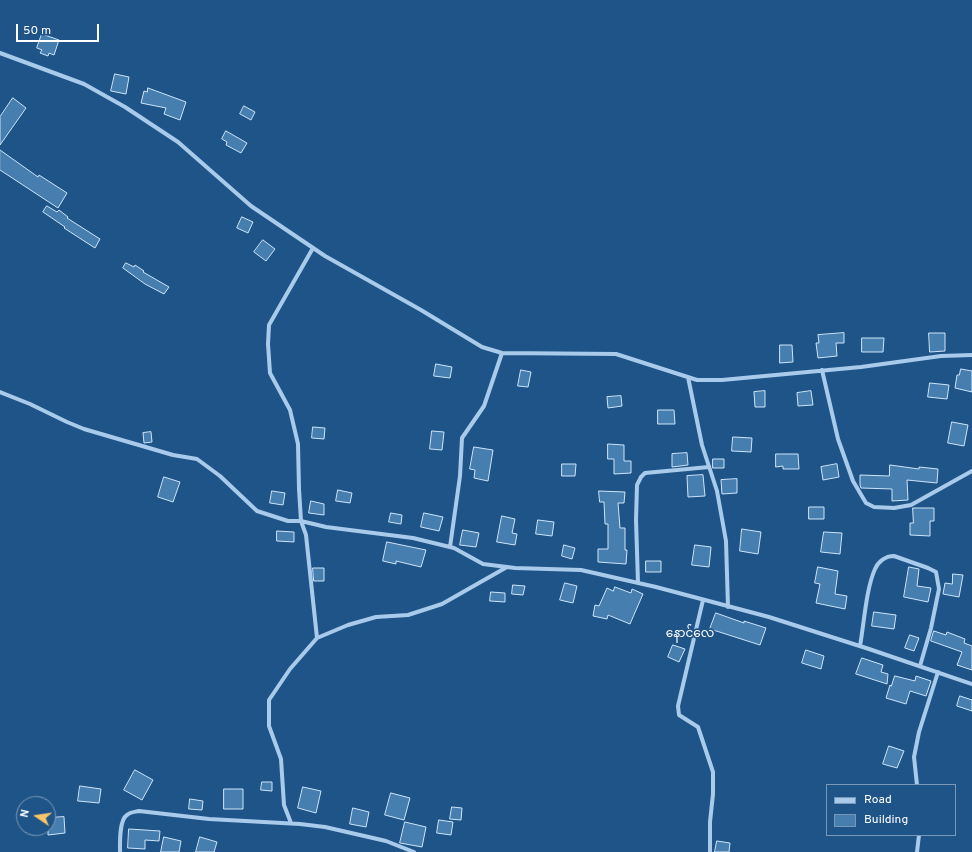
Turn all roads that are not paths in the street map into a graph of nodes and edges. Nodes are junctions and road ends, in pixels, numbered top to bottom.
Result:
1 (0, 53) edge
2 (313, 248) junction
3 (502, 353) junction
4 (972, 355) edge
5 (822, 370) junction
6 (688, 377) junction
7 (0, 392) edge
8 (709, 467) junction
9 (972, 471) edge
10 (301, 521) junction
11 (450, 547) junction
12 (508, 567) junction
13 (638, 583) junction
14 (703, 600) junction
15 (728, 607) junction
16 (317, 638) junction
17 (860, 646) junction
18 (920, 666) junction
19 (938, 672) junction
20 (972, 684) edge
21 (917, 784) edge
22 (291, 823) junction
23 (919, 836) edge
24 (120, 852) edge
25 (414, 852) edge
26 (710, 852) edge
27 (917, 852) edge

1 - 2 street
2 - 3 street
2 - 10 street
3 - 6 street
3 - 11 street
4 - 5 street
5 - 6 street
5 - 9 street
6 - 8 street
7 - 10 street
8 - 13 street
8 - 15 street
10 - 11 street
10 - 16 street
11 - 12 street
12 - 13 street
12 - 16 street
13 - 14 street
14 - 15 street
14 - 26 street
15 - 17 street
16 - 22 street
17 - 18 street
17 - 18 street
18 - 19 street
19 - 20 street
19 - 21 street
22 - 24 street
22 - 25 street
23 - 27 street

